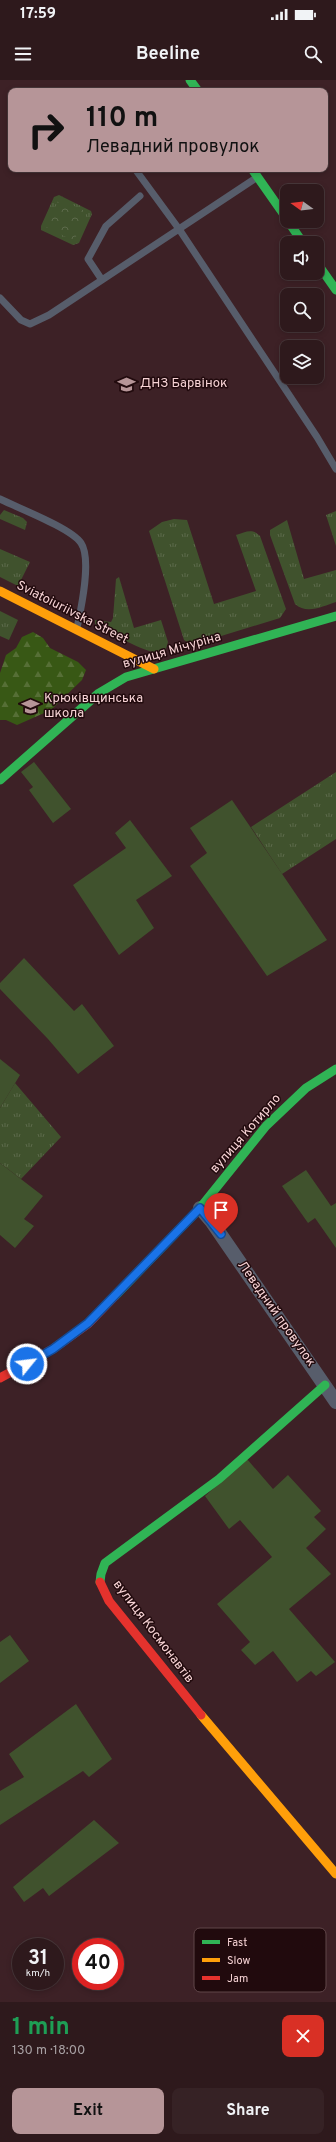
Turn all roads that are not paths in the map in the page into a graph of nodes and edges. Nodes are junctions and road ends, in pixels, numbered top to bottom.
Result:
1 (137, 172) edge
2 (254, 172) edge
3 (258, 177) junction
4 (140, 196) dead end
5 (280, 209) edge
6 (179, 229) junction
7 (324, 273) edge
8 (102, 280) junction
9 (336, 290) edge
10 (0, 298) edge
11 (336, 469) edge
12 (0, 499) edge
13 (0, 591) edge
14 (336, 616) edge
15 (77, 628) junction
16 (154, 669) junction
17 (0, 780) edge
18 (336, 1068) edge
19 (200, 1208) junction
20 (0, 1378) edge
21 (325, 1385) junction
22 (336, 1402) edge
23 (336, 1874) edge

1 - 6 lane
2 - 3 street
3 - 5 street
3 - 6 lane
4 - 8 lane
6 - 8 lane
6 - 11 lane
7 - 9 street
8 - 10 lane
12 - 15 lane
13 - 15 street, Sviatoiuriivska Street
14 - 16 street, вулиця Мічуріна
15 - 16 street, Sviatoiuriivska Street
16 - 17 street, вулиця Мічуріна
18 - 19 street, вулиця Котирло
19 - 20 street, вулиця Котирло
19 - 21 street, Левадний провулок
21 - 22 street, Левадний провулок
21 - 23 street, вулиця Космонавтів

